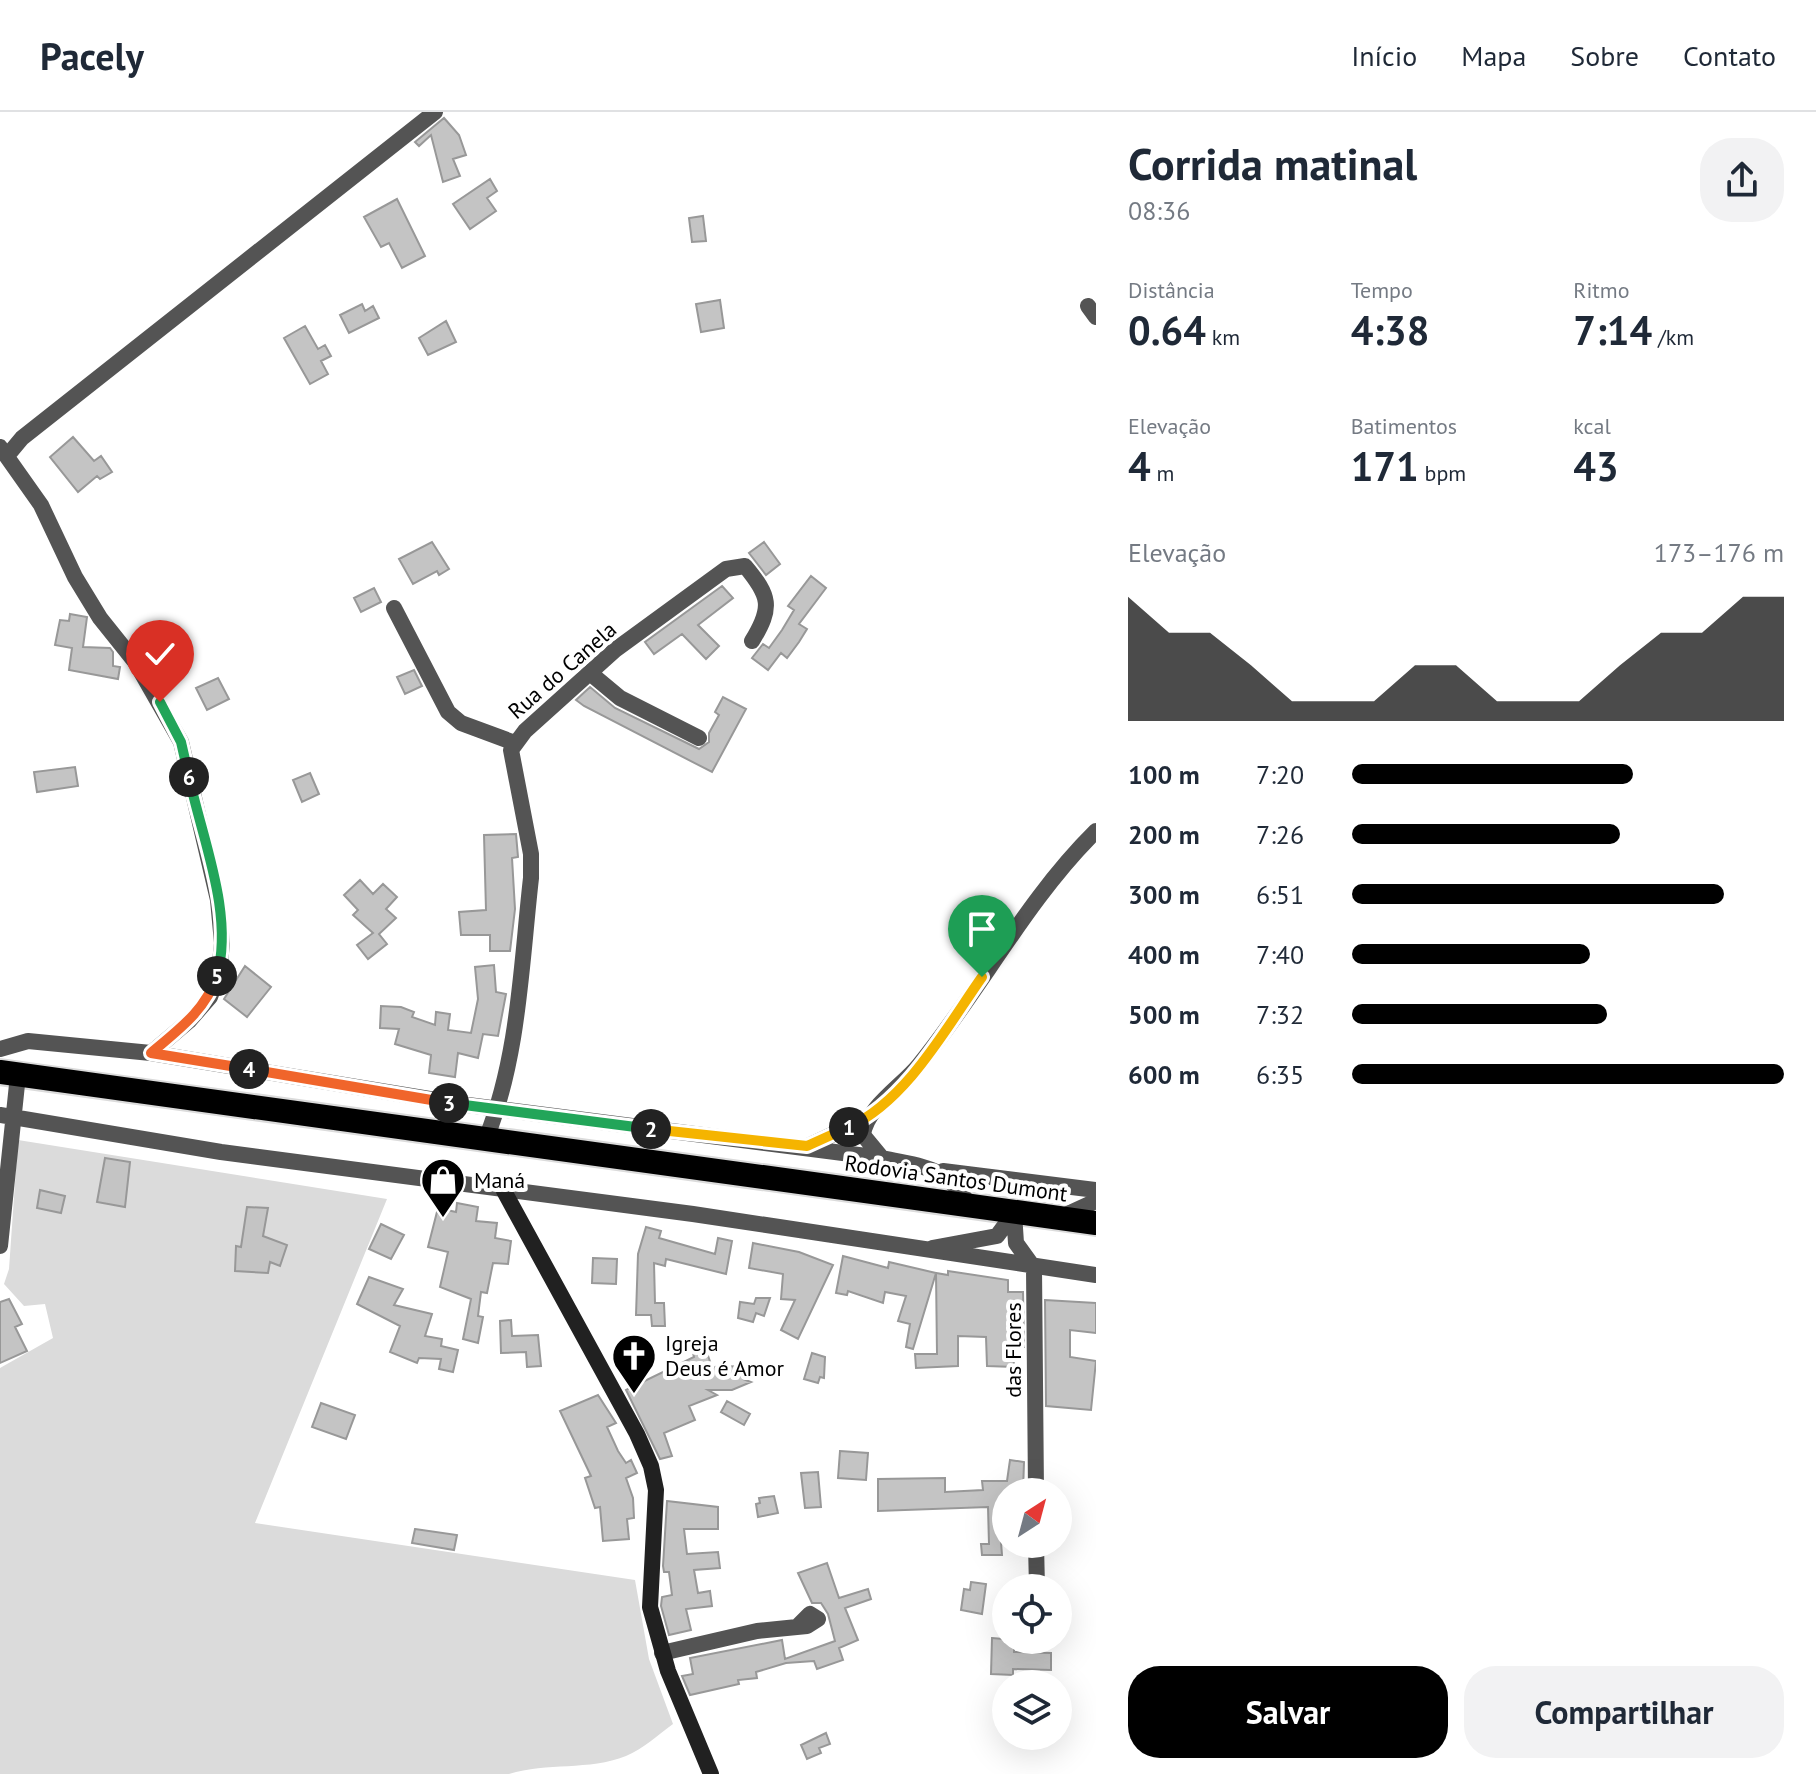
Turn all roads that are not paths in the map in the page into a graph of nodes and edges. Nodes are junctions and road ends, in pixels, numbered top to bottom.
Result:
1 (435, 112) edge
2 (4, 452) edge
3 (394, 608) dead end
4 (752, 641) dead end
5 (590, 673) junction
6 (699, 738) dead end
7 (515, 743) junction
8 (1096, 831) edge
9 (0, 1041) edge
10 (28, 1041) junction
11 (0, 1049) edge
12 (151, 1053) junction
13 (9, 1073) edge
14 (498, 1108) junction
15 (6, 1116) edge
16 (870, 1117) junction
17 (621, 1126) junction
18 (486, 1139) junction
19 (807, 1146) junction
20 (599, 1154) junction
21 (882, 1158) junction
22 (933, 1169) junction
23 (1096, 1190) edge
24 (504, 1191) junction
25 (1096, 1201) edge
26 (971, 1208) junction
27 (1014, 1213) junction
28 (1057, 1219) junction
29 (1096, 1223) edge
30 (0, 1246) edge
31 (921, 1250) junction
32 (1034, 1268) junction
33 (1096, 1275) edge
34 (1036, 1478) edge
35 (799, 1625) dead end
36 (662, 1653) junction
37 (711, 1774) edge

1 - 2 street
2 - 12 street
3 - 7 street
4 - 5 street, Rua do Canela
5 - 6 street
5 - 7 street, Rua do Canela
7 - 14 street, Rua do Canela
8 - 16 street
9 - 10 street
10 - 11 street
10 - 12 street
12 - 14 street
13 - 15 street
13 - 18 highway, Rodovia Santos Dumont
14 - 17 street
14 - 18 street, Rua do Canela
15 - 24 street
15 - 30 street
16 - 19 street
16 - 21 street
17 - 19 street
17 - 20 street
18 - 20 highway, Rodovia Santos Dumont
19 - 21 street
20 - 26 highway, Rodovia Santos Dumont
21 - 22 street
22 - 23 street
22 - 26 street
24 - 31 street
24 - 36 street
25 - 28 street
26 - 27 highway, Rodovia Santos Dumont
27 - 28 highway, Rodovia Santos Dumont
27 - 31 street
27 - 32 street, das Flores
28 - 29 highway, Rodovia Santos Dumont
31 - 32 street
32 - 33 street
32 - 34 street, das Flores
35 - 36 street
36 - 37 street

